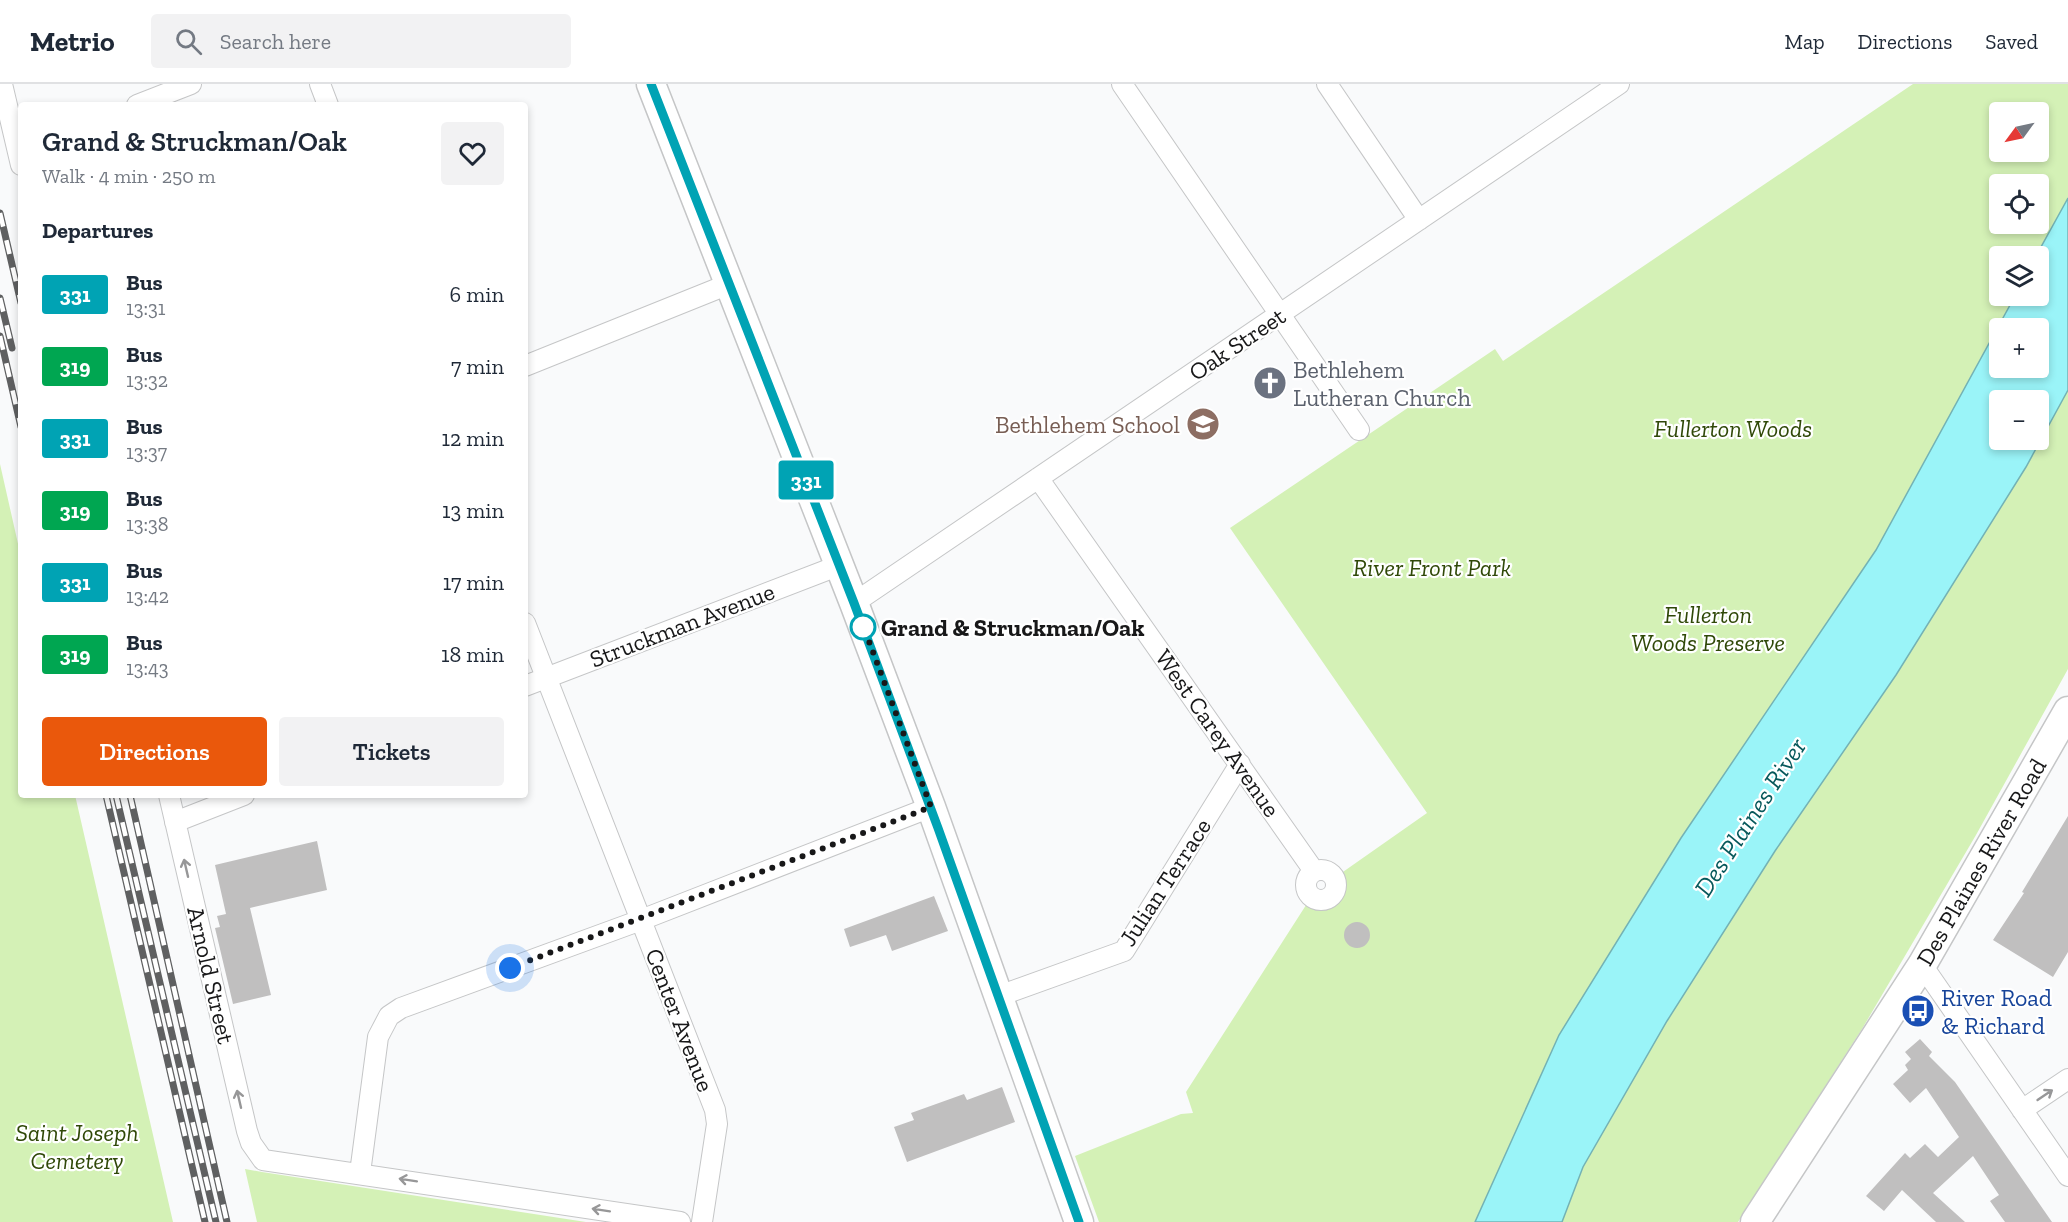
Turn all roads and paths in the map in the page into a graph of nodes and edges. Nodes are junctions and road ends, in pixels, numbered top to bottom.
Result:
1 (2, 84) edge
2 (191, 84) edge
3 (320, 84) edge
4 (651, 84) edge
5 (1122, 84) edge
6 (1327, 84) edge
7 (1619, 84) edge
8 (145, 102) edge
9 (327, 102) edge
10 (18, 148) edge
11 (1419, 219) junction
12 (729, 284) junction
13 (1280, 314) junction
14 (528, 365) edge
15 (1359, 430) dead end
16 (1038, 478) junction
17 (840, 565) junction
18 (854, 603) junction
19 (528, 631) edge
20 (546, 678) junction
21 (528, 685) edge
22 (2068, 711) edge
23 (1240, 764) junction
24 (170, 798) edge
25 (236, 798) edge
26 (931, 807) junction
27 (175, 822) junction
28 (1314, 871) dead end
29 (641, 920) junction
30 (1922, 965) junction
31 (999, 996) junction
32 (2068, 1079) edge
33 (2022, 1110) junction
34 (360, 1173) junction
35 (2068, 1176) edge
36 (680, 1222) edge
37 (702, 1222) edge
38 (1079, 1222) edge
39 (1755, 1222) edge

1 - 10 street
2 - 8 street
3 - 9 street
4 - 12 main road
5 - 13 street
6 - 11 street
7 - 11 street, Oak Street
11 - 13 street, Oak Street
12 - 14 street
12 - 17 main road
13 - 15 street
13 - 16 street, Oak Street
16 - 18 street, Oak Street
16 - 23 street, West Carey Avenue
17 - 18 main road
17 - 20 street, Struckman Avenue
18 - 26 main road
19 - 20 street, Center Avenue
20 - 21 street, Struckman Avenue
20 - 29 street, Center Avenue
22 - 30 main road, Des Plaines River Road
23 - 28 street, West Carey Avenue
23 - 31 street, Julian Terrace
24 - 27 street, Arnold Street
25 - 27 street
26 - 29 street
26 - 31 main road
34 -> 27 street, Arnold Street
29 - 34 street
29 - 37 street, Center Avenue
30 - 33 street
30 - 39 main road, Des Plaines River Road
31 - 38 main road
33 -> 32 street
33 - 35 street
36 -> 34 street

